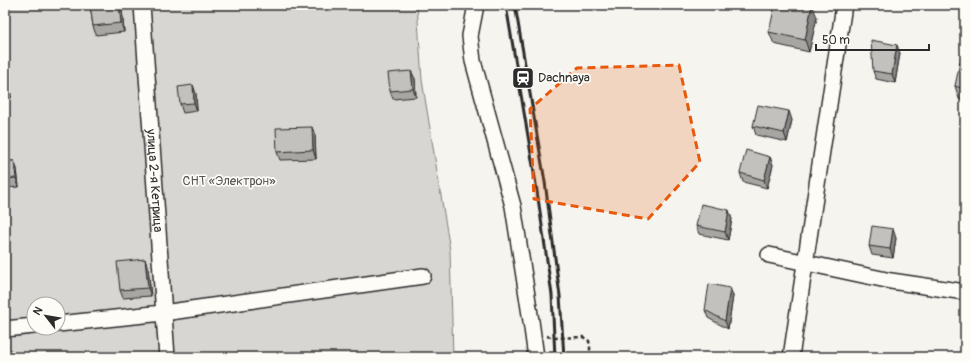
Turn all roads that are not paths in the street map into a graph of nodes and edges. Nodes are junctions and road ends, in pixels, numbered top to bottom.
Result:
1 (142, 5) edge
2 (476, 5) edge
3 (844, 5) edge
4 (769, 254) dead end
5 (806, 263) junction
6 (423, 276) dead end
7 (965, 292) edge
8 (163, 314) junction
9 (66, 323) edge
10 (26, 327) edge
11 (5, 329) edge
12 (167, 357) edge
13 (536, 357) edge
14 (791, 357) edge

1 - 8 street, улица 2-я Кетрица
2 - 13 street
3 - 5 street
4 - 5 street
5 - 7 street
5 - 14 street
6 - 8 street
8 - 9 street
8 - 12 street, улица 2-я Кетрица
10 - 11 street

